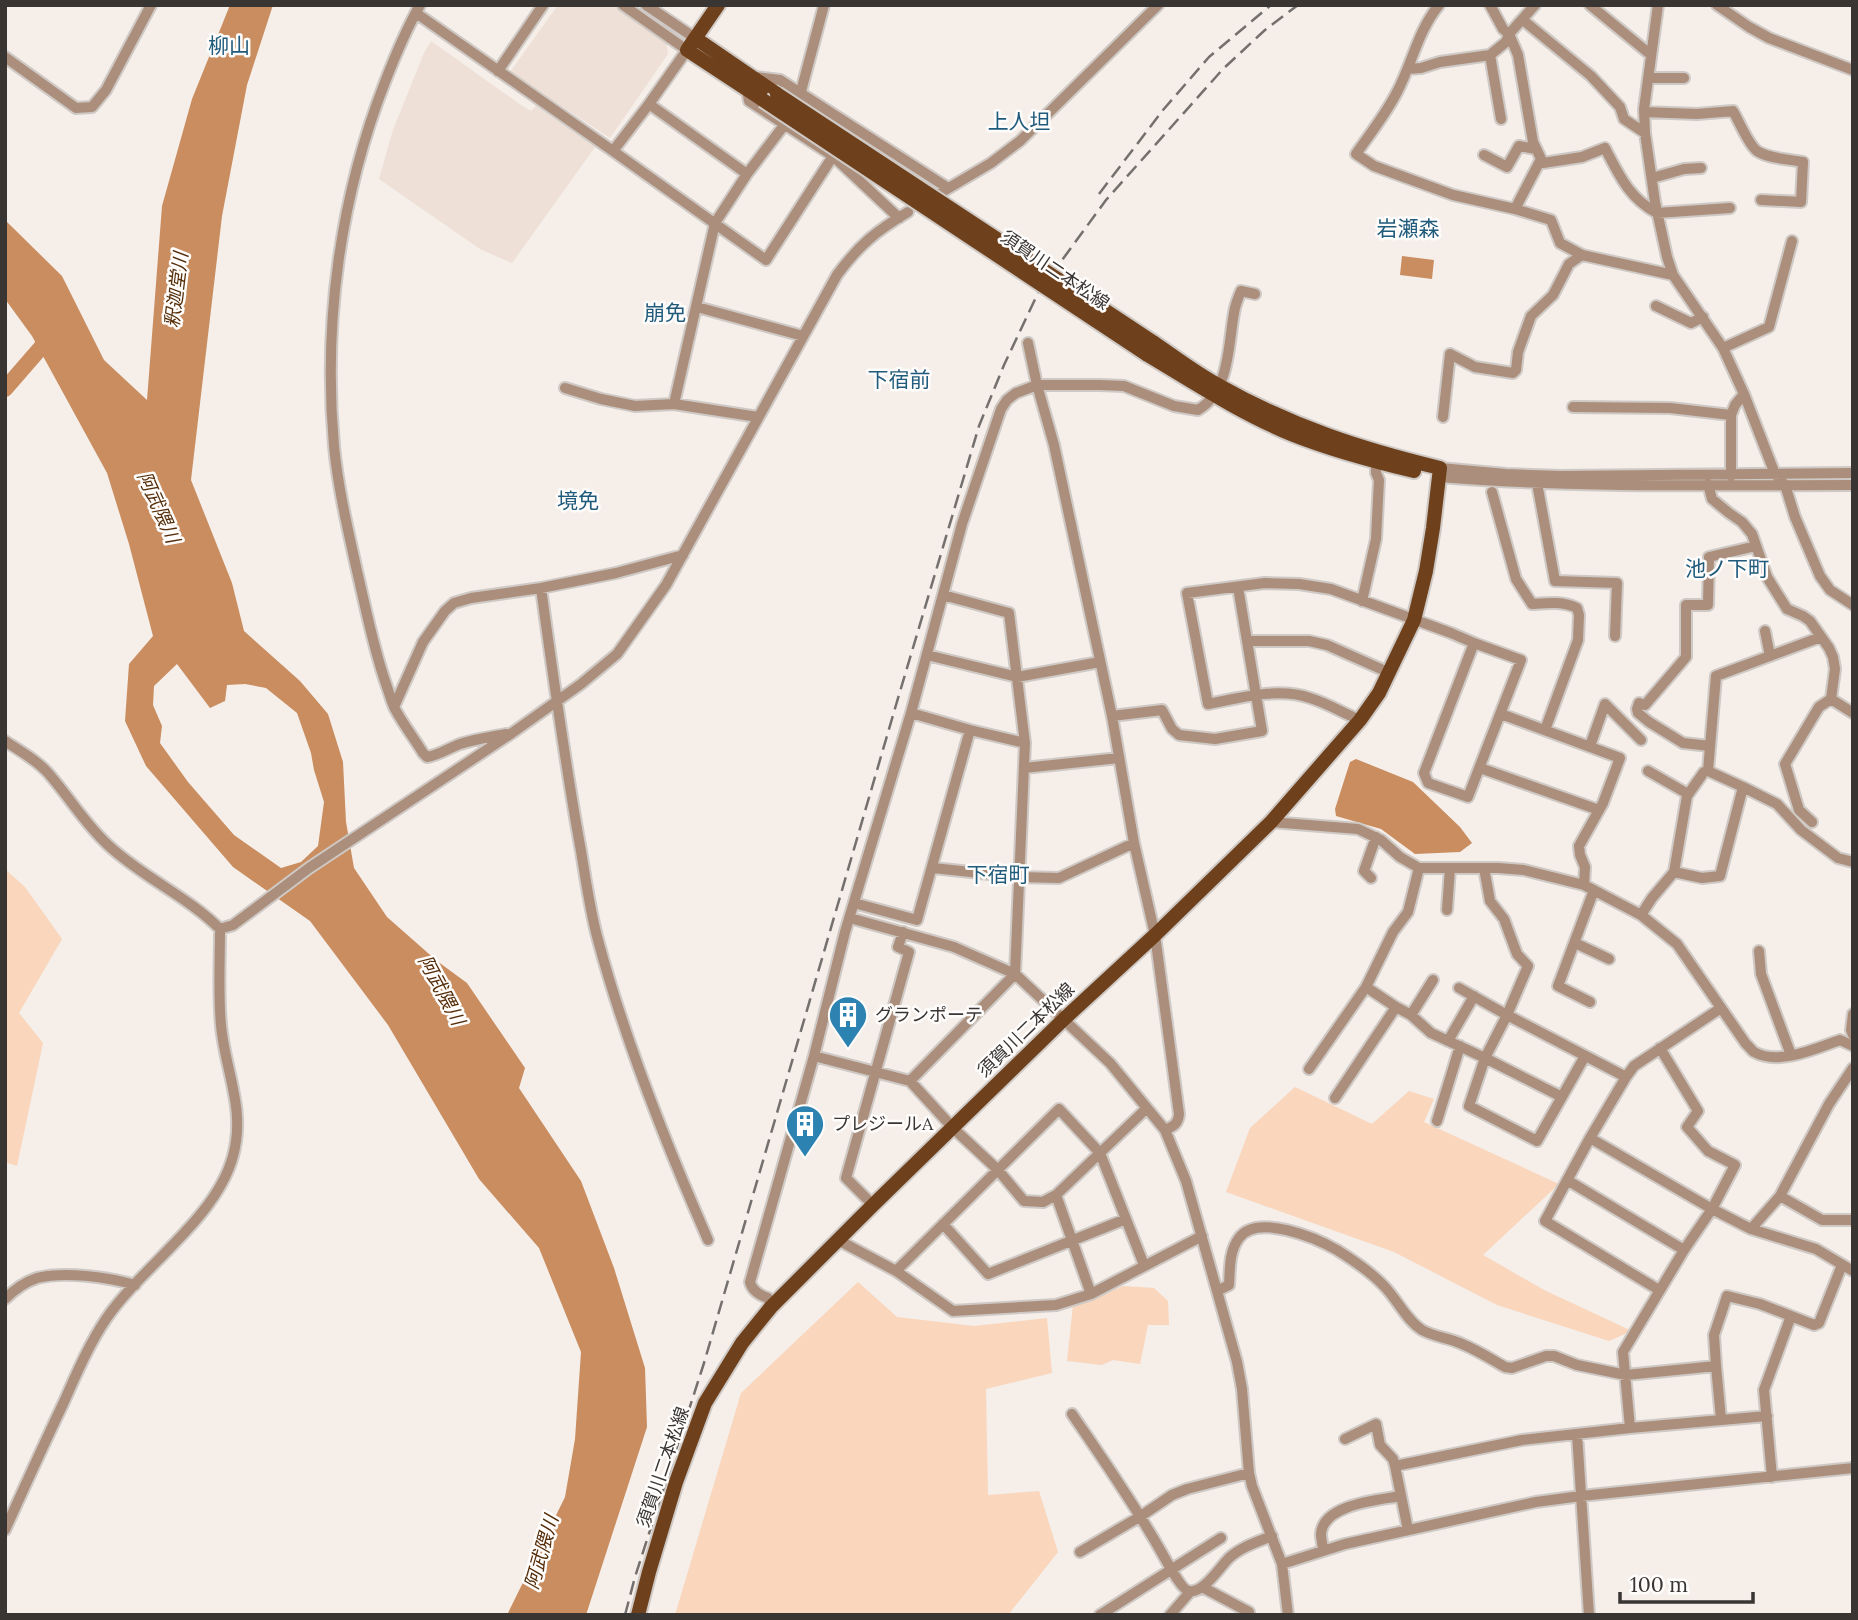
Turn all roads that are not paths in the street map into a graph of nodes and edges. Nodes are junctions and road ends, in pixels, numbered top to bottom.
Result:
1 (151, 5) edge
2 (543, 5) edge
3 (623, 5) edge
4 (646, 5) edge
5 (718, 5) edge
6 (1158, 5) edge
7 (1438, 5) edge
8 (1490, 5) edge
9 (1535, 5) edge
10 (1590, 5) edge
11 (1658, 5) edge
12 (1717, 5) edge
13 (821, 7) edge
14 (418, 9) edge
15 (659, 10) edge
16 (1523, 20) junction
17 (1509, 34) junction
18 (691, 44) junction
19 (1490, 55) junction
20 (1651, 55) junction
21 (5, 57) edge
22 (1408, 69) junction
23 (1853, 70) edge
24 (498, 71) junction
25 (1648, 78) junction
26 (1684, 78) dead end
27 (749, 83) junction
28 (800, 95) junction
29 (649, 104) junction
30 (1644, 112) junction
31 (1501, 119) dead end
32 (785, 124) junction
33 (1644, 133) junction
34 (613, 151) junction
35 (1538, 154) junction
36 (1484, 155) dead end
37 (833, 156) junction
38 (1701, 168) dead end
39 (747, 174) junction
40 (1652, 178) junction
41 (1761, 200) dead end
42 (1730, 208) dead end
43 (1515, 209) junction
44 (1657, 213) junction
45 (715, 223) junction
46 (1792, 241) dead end
47 (1582, 255) junction
48 (1673, 275) junction
49 (1255, 294) dead end
50 (1656, 306) dead end
51 (697, 307) junction
52 (1703, 317) junction
53 (803, 336) junction
54 (1028, 343) dead end
55 (1149, 348) junction
56 (1723, 348) junction
57 (1037, 385) junction
58 (565, 388) dead end
59 (1217, 391) junction
60 (1744, 394) junction
61 (674, 404) junction
62 (1573, 407) dead end
63 (1731, 415) junction
64 (758, 417) junction
65 (1443, 417) dead end
66 (1377, 463) junction
67 (1439, 472) junction
68 (1775, 474) junction
69 (1731, 475) junction
70 (1853, 475) edge
71 (1537, 483) junction
72 (1707, 484) junction
73 (1785, 485) junction
74 (1853, 485) edge
75 (1492, 492) dead end
76 (1756, 546) junction
77 (683, 555) junction
78 (1238, 587) junction
79 (541, 588) junction
80 (943, 595) junction
81 (1362, 601) junction
82 (1853, 606) edge
83 (1414, 620) junction
84 (1765, 631) dead end
85 (1615, 636) dead end
86 (1821, 637) junction
87 (1247, 641) junction
88 (1474, 643) junction
89 (927, 655) junction
90 (1770, 656) junction
91 (1100, 662) junction
92 (1390, 673) junction
93 (1017, 677) junction
94 (1258, 695) junction
95 (1831, 699) junction
96 (556, 700) junction
97 (394, 707) junction
98 (911, 713) junction
99 (1853, 713) edge
100 (1502, 714) junction
101 (1112, 716) junction
102 (1360, 720) junction
103 (970, 730) junction
104 (1545, 730) junction
105 (512, 733) junction
106 (1641, 740) dead end
107 (5, 741) edge
108 (1025, 743) junction
109 (1590, 746) junction
110 (1710, 746) junction
111 (1119, 758) junction
112 (1024, 768) junction
113 (1480, 768) junction
114 (1648, 771) dead end
115 (1708, 771) junction
116 (1743, 787) junction
117 (1688, 794) junction
118 (1599, 810) junction
119 (1271, 822) junction
120 (1812, 822) dead end
121 (1376, 837) junction
122 (1134, 843) junction
123 (1853, 862) edge
124 (933, 868) junction
125 (1419, 868) junction
126 (1450, 868) junction
127 (1485, 868) junction
128 (1674, 872) junction
129 (1018, 877) junction
130 (1371, 878) dead end
131 (1589, 887) junction
132 (854, 903) junction
133 (1447, 910) dead end
134 (1641, 915) junction
135 (850, 918) junction
136 (220, 929) junction
137 (903, 932) junction
138 (1155, 934) junction
139 (1574, 943) junction
140 (1759, 951) dead end
141 (1609, 960) dead end
142 (1014, 974) junction
143 (1433, 980) dead end
144 (1366, 987) junction
145 (1459, 988) dead end
146 (1474, 996) junction
147 (1590, 1002) dead end
148 (1396, 1007) junction
149 (1721, 1008) junction
150 (1853, 1014) edge
151 (1411, 1015) junction
152 (1507, 1015) junction
153 (1064, 1019) junction
154 (1853, 1035) edge
155 (1448, 1041) junction
156 (1460, 1046) junction
157 (1853, 1046) edge
158 (1660, 1048) junction
159 (1791, 1055) junction
160 (814, 1056) junction
161 (1585, 1056) junction
162 (1485, 1058) junction
163 (1853, 1068) edge
164 (1309, 1069) dead end
165 (874, 1072) junction
166 (1626, 1077) junction
167 (910, 1081) junction
168 (1562, 1097) junction
169 (1335, 1098) dead end
170 (1147, 1108) junction
171 (1437, 1121) dead end
172 (953, 1128) junction
173 (1165, 1130) junction
174 (1590, 1138) junction
175 (1100, 1153) junction
176 (998, 1170) junction
177 (1567, 1180) junction
178 (1056, 1195) junction
179 (1780, 1196) junction
180 (873, 1205) junction
181 (1712, 1209) junction
182 (1126, 1219) junction
183 (1853, 1220) edge
184 (943, 1224) junction
185 (1751, 1229) junction
186 (1202, 1236) junction
187 (708, 1240) dead end
188 (838, 1240) junction
189 (1071, 1241) junction
190 (1684, 1250) junction
191 (1144, 1265) junction
192 (1842, 1265) junction
193 (1853, 1271) edge
194 (896, 1272) junction
195 (135, 1285) junction
196 (1659, 1290) junction
197 (1216, 1292) junction
198 (1091, 1294) junction
199 (5, 1300) edge
200 (771, 1307) junction
201 (1791, 1316) junction
202 (1716, 1366) junction
203 (1626, 1375) junction
204 (1072, 1414) dead end
205 (1767, 1416) junction
206 (1721, 1419) junction
207 (1630, 1428) junction
208 (1577, 1434) junction
209 (1345, 1439) dead end
210 (1395, 1466) junction
211 (1853, 1468) edge
212 (1249, 1474) junction
213 (1772, 1477) junction
214 (1401, 1496) junction
215 (1581, 1496) junction
216 (1141, 1516) junction
217 (5, 1530) edge
218 (1409, 1530) junction
219 (1272, 1536) junction
220 (1221, 1538) dead end
221 (1324, 1551) junction
222 (1080, 1552) dead end
223 (1282, 1564) junction
224 (1171, 1569) junction
225 (1202, 1587) junction
226 (1190, 1592) junction
227 (1175, 1613) edge
228 (638, 1615) edge
229 (1100, 1615) edge
230 (1248, 1615) edge
231 (1288, 1615) edge
232 (1589, 1615) edge

1 - 21 street
2 - 24 street
3 - 18 street
4 - 15 street
5 - 18 main road
6 - 28 street
7 - 22 street
8 - 17 street
9 - 16 street
10 - 20 street
11 - 20 street
12 - 23 street
13 - 28 street
14 - 24 street
14 - 97 street
15 - 18 street
15 - 18 street
16 - 17 street
16 - 33 street
17 - 19 street
17 - 35 street
18 - 27 main road, 須賀川二本松線
18 - 27 main road, 須賀川二本松線
18 - 29 street
19 - 22 street
19 - 31 street
20 - 25 street
22 - 43 street
24 - 34 street
25 - 26 street
25 - 30 street
27 - 28 street
27 - 32 street
27 - 55 main road, 須賀川二本松線, bridge
27 - 55 main road, 須賀川二本松線, bridge
29 - 34 street
29 - 39 street
30 - 33 street
30 - 41 street
32 - 37 street
32 - 39 street
33 - 40 street
34 - 45 street
35 - 36 street
35 - 43 street
35 - 44 street
37 - 45 street
37 - 53 street
38 - 40 street
39 - 45 street
40 - 44 street
42 - 44 street
43 - 47 street
44 - 48 street
45 - 51 street
46 - 56 street
47 - 48 street
47 - 65 street
48 - 52 street
49 - 59 street
50 - 52 street
51 - 53 street
51 - 61 street
52 - 56 street
53 - 64 street
54 - 57 street
55 - 59 main road, 須賀川二本松線
56 - 60 street
57 - 59 street
57 - 80 street
57 - 91 street
58 - 61 street
59 - 66 main road, 須賀川二本松線
59 - 67 main road, 須賀川二本松線
60 - 63 street
60 - 68 street
61 - 64 street
62 - 63 street
63 - 69 street
64 - 77 street
66 - 67 main road, 須賀川二本松線
66 - 81 street
67 - 69 street
67 - 71 street
67 - 83 main road, 須賀川二本松線
68 - 69 street
68 - 70 street
68 - 73 street
71 - 72 street
71 - 85 street
72 - 73 street
72 - 76 street
73 - 74 street
73 - 82 street
75 - 104 street
76 - 86 street
76 - 110 street
77 - 79 street
77 - 96 street
78 - 81 street
78 - 87 street
78 - 94 street
79 - 96 street
79 - 97 street
80 - 89 street
80 - 93 street
81 - 83 street
83 - 88 street
83 - 92 main road, 須賀川二本松線
84 - 90 street
86 - 90 street
86 - 95 street
87 - 92 street
87 - 94 street
88 - 100 street
88 - 113 street
89 - 93 street
89 - 98 street
90 - 110 street
91 - 93 street
91 - 101 street
92 - 102 main road, 須賀川二本松線
93 - 108 street
94 - 101 street
94 - 102 street
95 - 99 street
95 - 120 street
96 - 105 street
96 - 187 street
97 - 105 street
98 - 103 street
98 - 132 street
100 - 104 street
100 - 113 street
101 - 111 street
102 - 119 main road, 須賀川二本松線
103 - 108 street
103 - 124 street
104 - 109 street
105 - 136 street
106 - 109 street
107 - 136 street
108 - 112 street
109 - 118 street
110 - 115 street
111 - 112 street
111 - 122 street
112 - 129 street
113 - 118 street
114 - 117 street
115 - 116 street
115 - 117 street
116 - 123 street
116 - 128 street
117 - 128 street
118 - 131 street
119 - 121 street
119 - 138 main road, 須賀川二本松線
121 - 125 street
121 - 130 street
122 - 129 street
122 - 138 street
124 - 129 street
124 - 132 street
125 - 126 street
125 - 144 street
126 - 127 street
126 - 133 street
127 - 131 street
127 - 152 street
128 - 134 street
129 - 142 street
131 - 134 street
131 - 139 street
132 - 135 street
134 - 149 street
135 - 137 street
135 - 160 street
136 - 195 street
137 - 142 street
137 - 165 street
138 - 153 main road, 須賀川二本松線
138 - 173 street
139 - 141 street
139 - 147 street
140 - 159 street
142 - 153 street
142 - 167 street
143 - 151 street
144 - 148 street
144 - 164 street
145 - 146 street
146 - 152 street
146 - 155 street
148 - 151 street
148 - 169 street
149 - 158 street
149 - 159 street
150 - 154 street
151 - 155 street
152 - 161 street
152 - 162 street
153 - 170 street
153 - 172 main road, 須賀川二本松線
155 - 156 street
156 - 162 street
156 - 171 street
157 - 159 street
158 - 166 street
158 - 181 street
160 - 165 street
160 - 200 street
161 - 166 street
161 - 168 street
162 - 168 street
162 - 168 street
163 - 179 street
165 - 167 street
165 - 180 street
166 - 174 street
167 - 172 street
170 - 173 street
170 - 175 street
172 - 176 street
172 - 180 main road, 須賀川二本松線
173 - 186 street
174 - 177 street
174 - 181 street
175 - 176 street
175 - 178 street
175 - 182 street
176 - 178 street
176 - 184 street
177 - 190 street
177 - 196 street
178 - 189 street
179 - 183 street
179 - 185 street
180 - 188 main road, 須賀川二本松線
181 - 185 street
181 - 190 street
182 - 189 street
182 - 191 street
184 - 189 street
184 - 194 street
185 - 192 street
186 - 191 street
186 - 197 street
188 - 194 street
188 - 200 main road, 須賀川二本松線
189 - 198 street
190 - 196 street
191 - 198 street
192 - 193 street
192 - 201 street
194 - 198 street
195 - 199 street
195 - 217 street
196 - 203 street
197 - 203 street
197 - 212 street
200 - 228 main road, 須賀川二本松線
201 - 202 street
201 - 205 street
202 - 203 street
202 - 206 street
203 - 207 street
204 - 216 street
205 - 206 street
205 - 213 street
206 - 207 street
207 - 208 street
208 - 210 street
208 - 215 street
209 - 210 street
210 - 214 street
211 - 213 street
212 - 216 street
212 - 219 street
213 - 215 street
214 - 218 street
214 - 221 street
215 - 218 street
215 - 232 street
216 - 222 street
216 - 224 street
218 - 221 street
219 - 223 street
219 - 225 street
220 - 224 street
221 - 223 street
223 - 231 street
224 - 226 street
224 - 229 street
225 - 226 street
225 - 230 street
226 - 227 street

